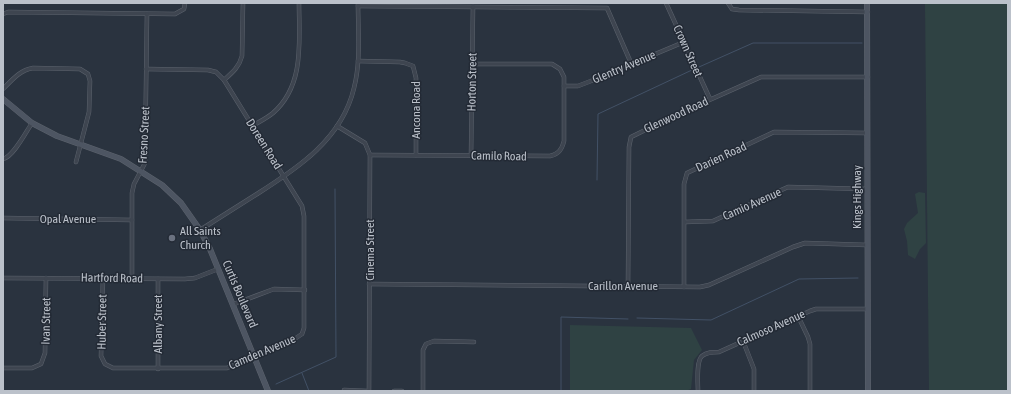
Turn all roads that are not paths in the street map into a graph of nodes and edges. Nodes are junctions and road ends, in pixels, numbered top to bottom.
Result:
1 (185, 3) edge
2 (243, 3) edge
3 (299, 3) edge
4 (666, 3) edge
5 (728, 3) edge
6 (868, 3) edge
7 (358, 4) edge
8 (473, 7) junction
9 (868, 12) junction
10 (3, 14) edge
11 (147, 14) junction
12 (684, 42) junction
13 (358, 61) junction
14 (631, 63) junction
15 (472, 64) junction
16 (146, 69) junction
17 (868, 77) junction
18 (224, 80) junction
19 (564, 86) junction
20 (3, 89) edge
21 (710, 99) junction
22 (3, 100) edge
23 (32, 123) junction
24 (252, 126) junction
25 (337, 126) junction
26 (867, 133) junction
27 (81, 145) junction
28 (370, 155) junction
29 (416, 155) junction
30 (471, 156) junction
31 (3, 159) edge
32 (76, 162) dead end
33 (141, 171) junction
34 (284, 177) junction
35 (867, 189) junction
36 (3, 218) edge
37 (132, 220) junction
38 (685, 222) junction
39 (200, 230) junction
40 (867, 245) junction
41 (218, 269) junction
42 (3, 278) edge
43 (46, 278) junction
44 (103, 278) junction
45 (132, 278) junction
46 (158, 279) junction
47 (369, 284) junction
48 (628, 286) junction
49 (684, 287) junction
50 (305, 290) junction
51 (234, 304) junction
52 (867, 309) junction
53 (798, 316) junction
54 (743, 341) junction
55 (474, 342) dead end
56 (255, 356) junction
57 (105, 364) joint
58 (3, 368) edge
59 (158, 369) junction
60 (344, 390) dead end
61 (268, 391) edge
62 (368, 391) edge
63 (394, 391) edge
64 (402, 391) edge
65 (423, 391) edge
66 (698, 391) edge
67 (754, 391) edge
68 (810, 391) edge
69 (868, 391) edge

1 - 11 street
2 - 18 street
3 - 24 street
4 - 12 street, Crown Street
5 - 9 street
6 - 9 street, Kings Highway
7 - 8 street
7 - 13 street
8 - 14 street
8 - 15 street, Horton Street
9 - 17 street, Kings Highway
10 - 11 street
11 - 16 street, Fresno Street
12 - 14 street, Glentry Avenue
12 - 21 street, Crown Street
13 - 25 street
13 - 29 street, Ancona Road
14 - 19 street, Glentry Avenue
15 - 19 street
15 - 30 street, Horton Street
16 - 18 street, Doreen Road
16 - 33 street, Fresno Street
17 - 21 street, Glenwood Road
17 - 26 street, Kings Highway
18 - 24 street, Doreen Road
19 - 30 street, Camilo Road
20 - 27 street
21 - 48 street, Glenwood Road
22 - 23 street, Curtis Boulevard
23 - 27 street, Curtis Boulevard
23 - 31 street
24 - 34 street, Doreen Road
25 - 28 street
25 - 34 street
26 - 35 street, Kings Highway
26 - 38 street, Darien Road
27 - 32 street
27 - 33 street, Curtis Boulevard
28 - 29 street, Camilo Road
28 - 47 street, Cinema Street
29 - 30 street, Camilo Road
33 - 37 street, Fresno Street
33 - 39 street, Curtis Boulevard
34 - 39 street
34 - 50 street, Doreen Road
35 - 38 street, Camio Avenue
35 - 40 street, Kings Highway
36 - 37 street, Opal Avenue
37 - 45 street, Fresno Street
38 - 49 street, Darien Road
39 - 41 street, Curtis Boulevard
40 - 49 street, Carillon Avenue
40 - 52 street, Kings Highway
41 - 46 street, Hartford Road
41 - 51 street, Curtis Boulevard
42 - 43 street, Hartford Road
43 - 44 street, Hartford Road
43 - 58 street, Ivan Street
44 - 45 street, Hartford Road
44 - 57 street, Huber Street
45 - 46 street, Hartford Road
46 - 59 street, Albany Street
47 - 48 street, Carillon Avenue
47 - 62 street, Cinema Street
48 - 49 street, Carillon Avenue
50 - 51 street
50 - 56 street, Camden Avenue
51 - 56 street, Curtis Boulevard
52 - 53 street, Calmoso Avenue
52 - 69 street, Kings Highway
53 - 54 street, Calmoso Avenue
53 - 68 street
54 - 66 street, Calmoso Avenue
54 - 67 street
55 - 65 street
56 - 59 street, Camden Avenue
56 - 61 street, Curtis Boulevard
57 - 59 street, Camden Avenue
60 - 62 street
63 - 64 street

